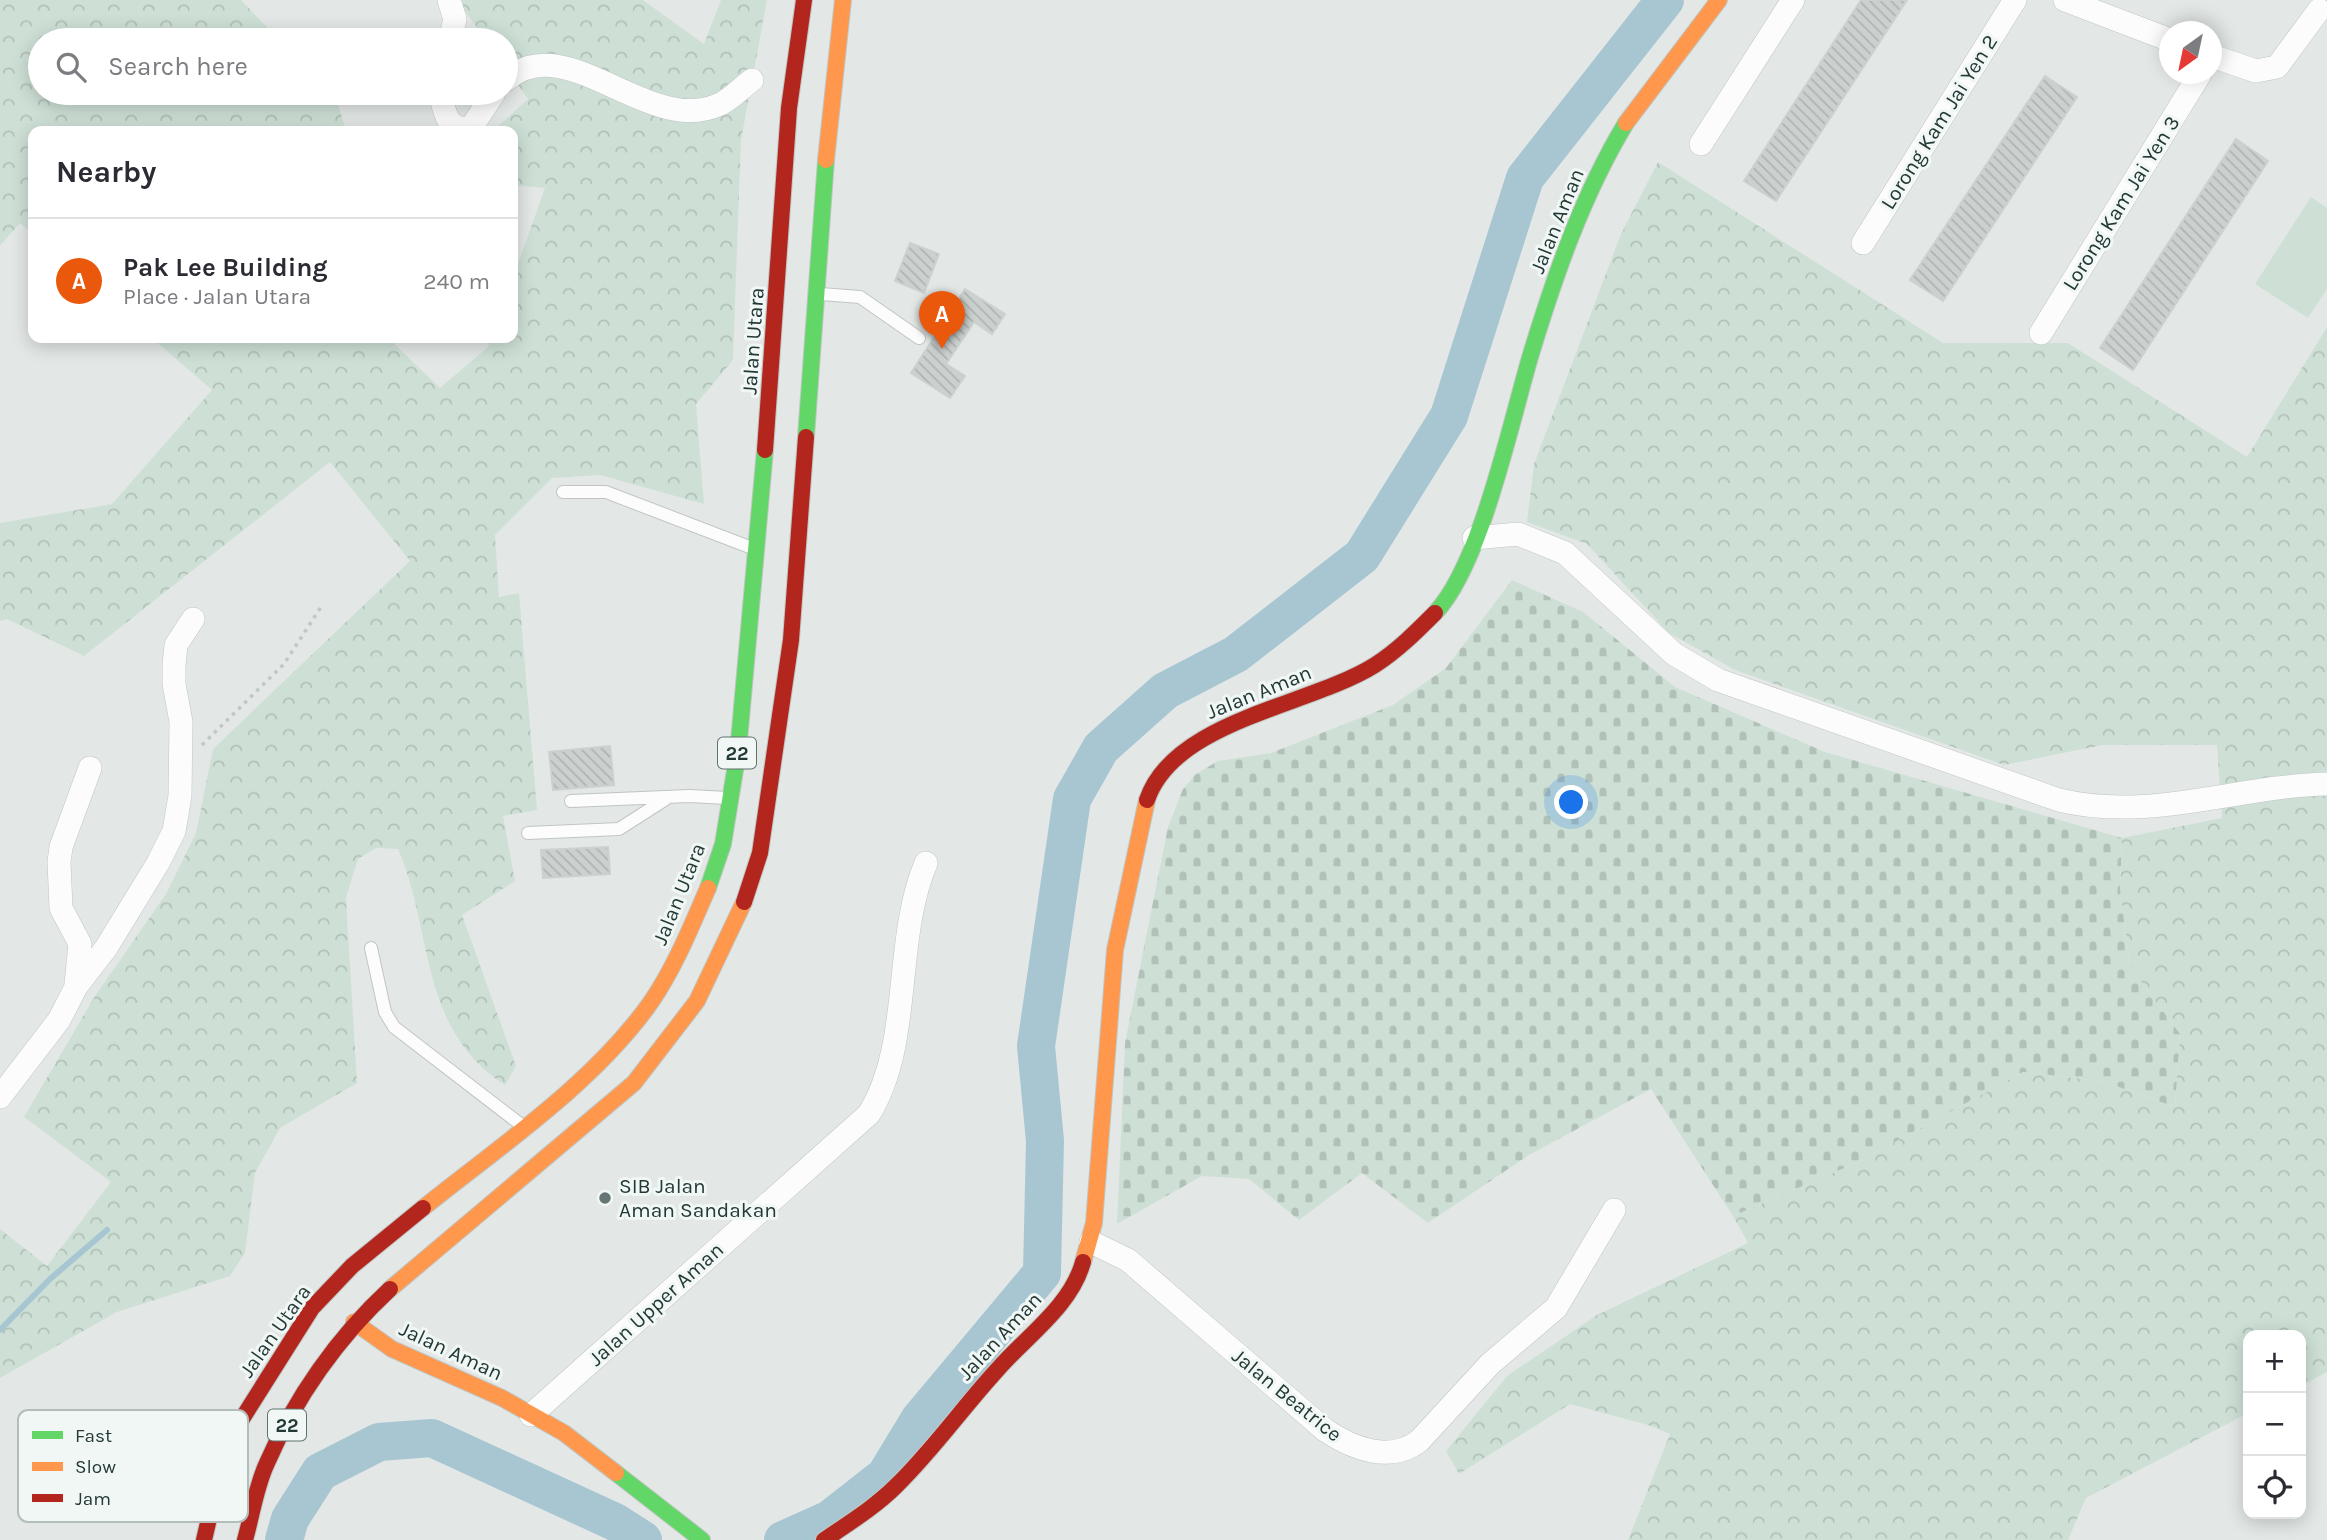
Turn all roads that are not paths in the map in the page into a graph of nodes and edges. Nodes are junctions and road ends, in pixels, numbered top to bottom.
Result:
1 (449, 0) edge
2 (804, 0) edge
3 (843, 0) edge
4 (1719, 0) edge
5 (1793, 0) edge
6 (2015, 0) edge
7 (2064, 0) edge
8 (2317, 8) edge
9 (453, 28) edge
10 (2159, 36) edge
11 (2222, 60) edge
12 (518, 70) edge
13 (752, 79) dead end
14 (2194, 84) edge
15 (443, 105) edge
16 (486, 105) edge
17 (452, 126) edge
18 (472, 126) edge
19 (1701, 144) dead end
20 (1863, 243) dead end
21 (817, 293) junction
22 (2041, 332) dead end
23 (919, 338) dead end
24 (562, 492) dead end
25 (1474, 538) junction
26 (756, 549) junction
27 (193, 619) dead end
28 (90, 768) dead end
29 (2327, 783) edge
30 (669, 797) junction
31 (732, 799) junction
32 (571, 801) dead end
33 (528, 832) dead end
34 (926, 863) dead end
35 (371, 948) dead end
36 (76, 987) junction
37 (5, 1082) edge
38 (523, 1126) junction
39 (1614, 1210) dead end
40 (1091, 1242) junction
41 (354, 1322) junction
42 (272, 1402) dead end
43 (248, 1410) edge
44 (531, 1415) junction
45 (208, 1522) edge
46 (217, 1522) edge
47 (204, 1540) edge
48 (210, 1540) edge
49 (245, 1540) edge
50 (702, 1540) edge
51 (824, 1540) edge

1 - 9 street
2 - 26 main road, Jalan Utara / 22
3 - 21 main road, 22
4 - 25 main road, Jalan Aman
5 - 19 street
6 - 20 street, Lorong Kam Jai Yen 2
7 - 10 street
8 - 11 street
12 - 13 street
14 - 22 street, Lorong Kam Jai Yen 3
15 - 17 street
16 - 18 street
21 - 23 lane
21 - 41 main road, 22
24 - 26 lane
25 - 29 street
25 - 40 main road, Jalan Aman
26 - 31 main road, Jalan Utara / 22
27 - 36 street
28 - 36 street
30 - 31 lane
30 - 32 lane
30 - 33 lane
31 - 38 main road, Jalan Utara / 22
34 - 44 street, Jalan Upper Aman
35 - 38 lane
36 - 37 street
38 - 43 main road, Jalan Utara / 22
39 - 40 street, Jalan Beatrice
40 - 51 main road, Jalan Aman
41 - 42 main road, Jalan Aman
41 - 44 main road, Jalan Aman
41 - 49 main road, 22
44 - 50 main road, Jalan Aman
45 - 47 main road, Jalan Utara / 22
46 - 48 main road

